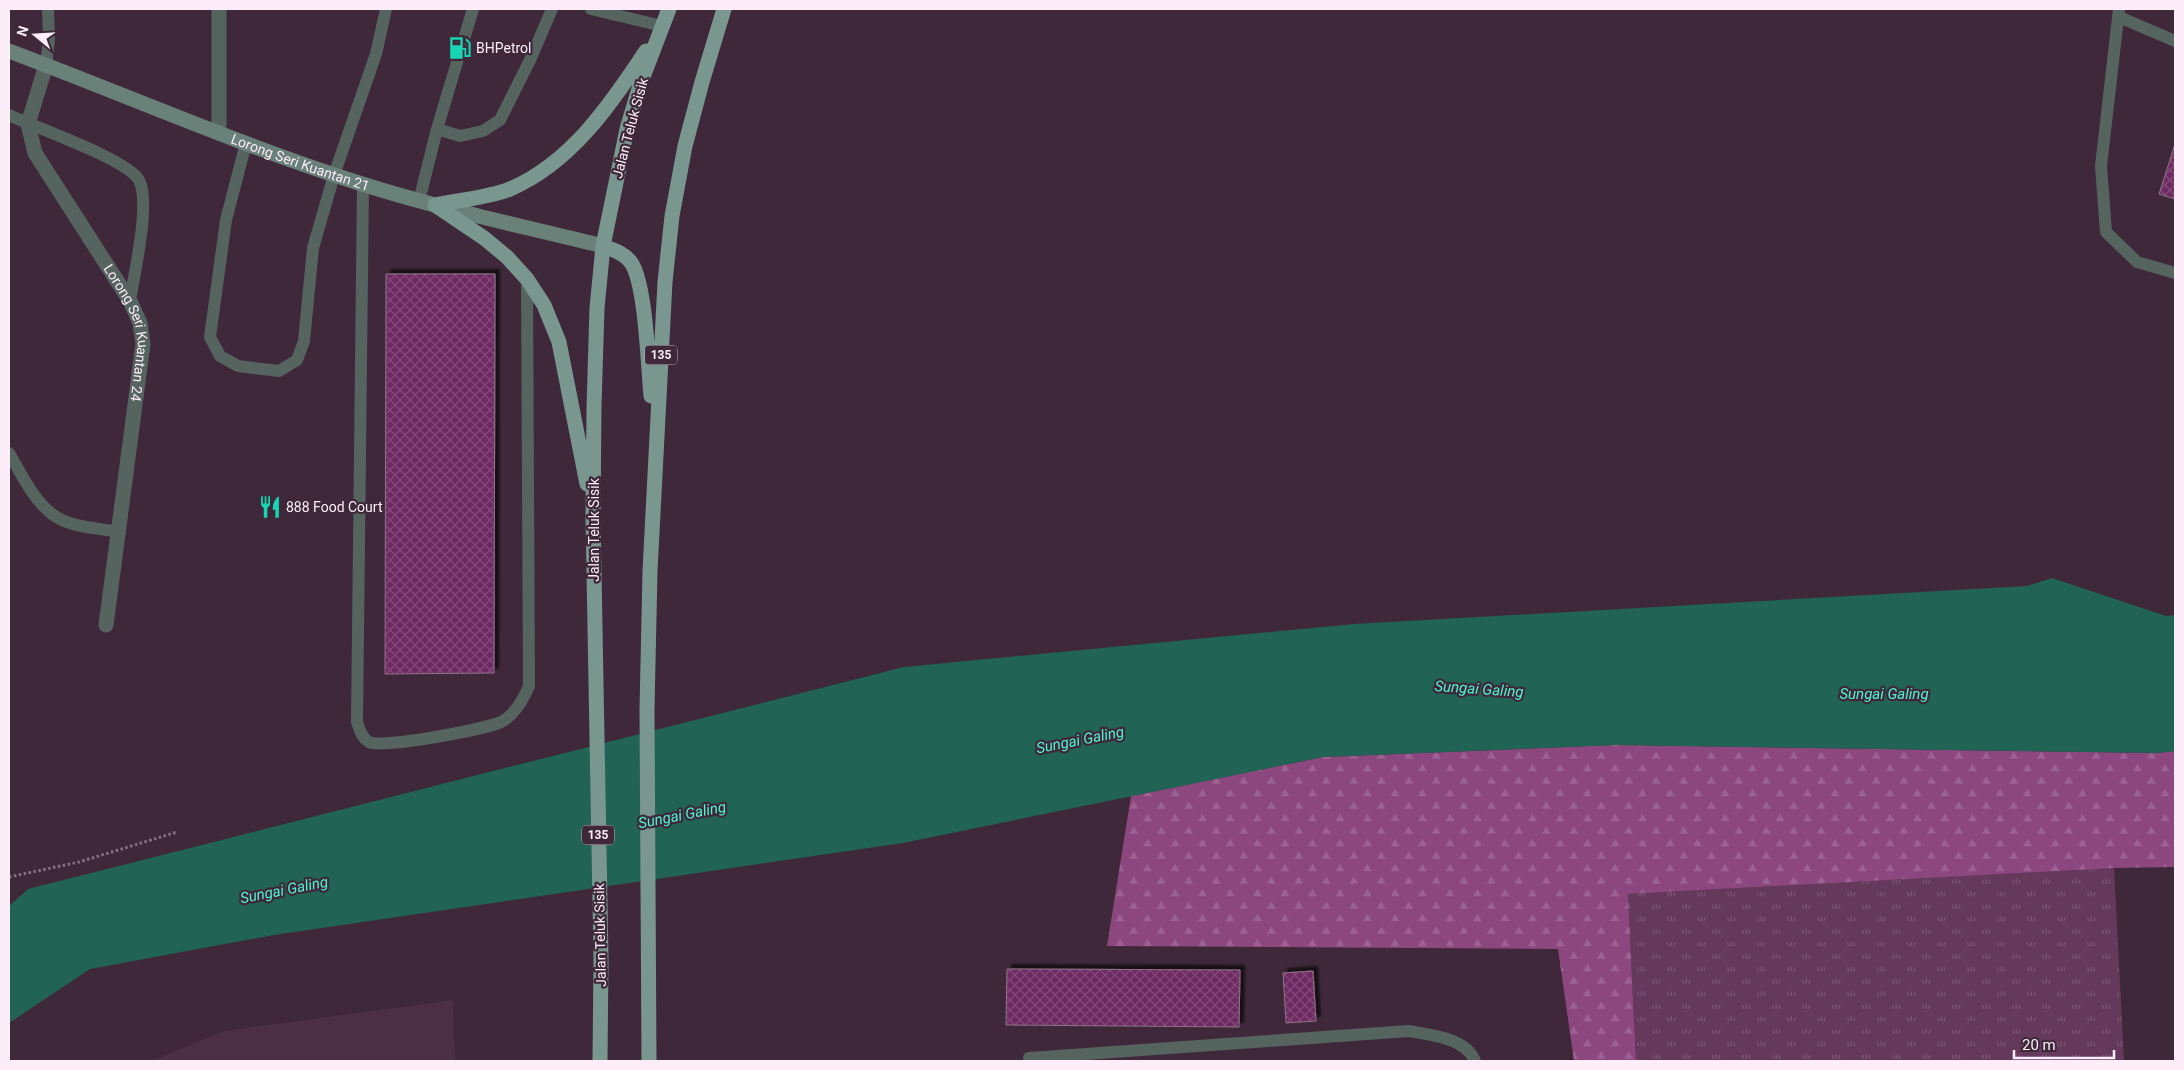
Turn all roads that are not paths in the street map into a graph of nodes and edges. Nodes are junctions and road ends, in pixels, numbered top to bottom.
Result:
1 (48, 9) edge
2 (219, 9) edge
3 (386, 9) edge
4 (473, 9) edge
5 (552, 9) edge
6 (591, 9) edge
7 (669, 9) edge
8 (724, 9) edge
9 (2119, 13) edge
10 (662, 26) junction
11 (2175, 40) edge
12 (9, 51) edge
13 (46, 65) junction
14 (9, 115) edge
15 (28, 124) junction
16 (437, 129) junction
17 (219, 133) junction
18 (246, 143) junction
19 (334, 175) junction
20 (363, 185) junction
21 (419, 201) junction
22 (435, 205) junction
23 (603, 246) junction
24 (2175, 273) edge
25 (527, 279) junction
26 (130, 301) junction
27 (656, 443) junction
28 (9, 453) edge
29 (594, 518) junction
30 (120, 532) junction
31 (106, 625) dead end
32 (1029, 1058) dead end
33 (600, 1061) edge
34 (649, 1061) edge
35 (1475, 1061) edge

1 - 13 lane
2 - 17 street
3 - 19 lane
4 - 16 lane
5 - 16 lane
6 - 10 lane
7 - 10 main road, Jalan Teluk Sisik / 135
8 - 27 main road, 135
9 - 11 lane
9 - 24 lane
10 - 22 main road
10 - 23 main road, Jalan Teluk Sisik / 135
12 - 13 street, Lorong Seri Kuantan 21
13 - 15 street
13 - 17 street, Lorong Seri Kuantan 21
14 - 15 lane
15 - 26 street, Lorong Seri Kuantan 24
15 - 26 lane
16 - 21 lane
17 - 18 street, Lorong Seri Kuantan 21
18 - 19 street, Lorong Seri Kuantan 21
18 - 19 lane
19 - 20 street, Lorong Seri Kuantan 21
20 - 21 street, Lorong Seri Kuantan 21
20 - 25 lane
21 - 22 street, Lorong Seri Kuantan 21
22 - 23 street, Lorong Seri Kuantan 21
22 - 25 main road
23 - 27 main road
23 - 29 main road, Jalan Teluk Sisik / 135
25 - 29 main road
26 - 30 street, Lorong Seri Kuantan 24
27 - 34 main road, 135
28 - 30 lane
29 - 33 main road, Jalan Teluk Sisik / 135
30 - 31 street, Lorong Seri Kuantan 24
32 - 35 lane

